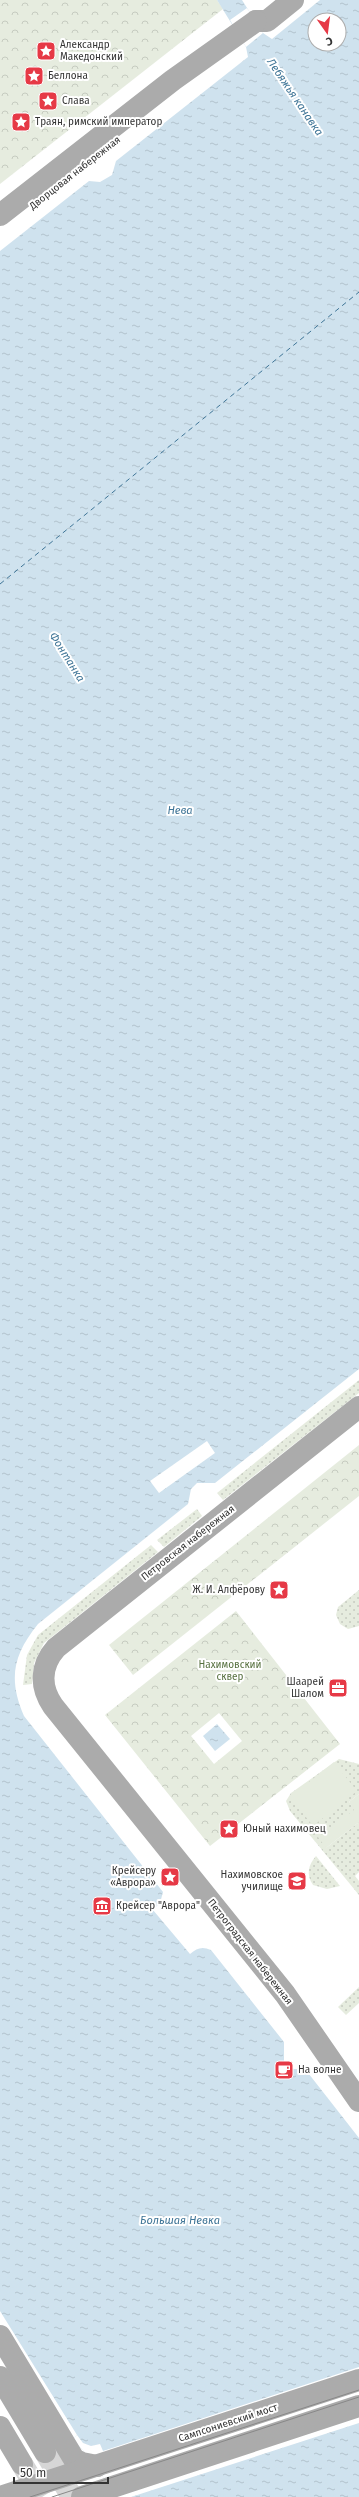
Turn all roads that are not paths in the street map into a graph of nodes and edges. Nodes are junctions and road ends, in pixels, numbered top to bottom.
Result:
1 (271, 0) edge
2 (293, 0) edge
3 (256, 21) junction
4 (220, 49) junction
5 (0, 215) edge
6 (0, 231) edge
7 (359, 1407) edge
8 (359, 1426) edge
9 (53, 1691) junction
10 (359, 2076) edge
11 (359, 2101) edge
12 (0, 2336) edge
13 (0, 2378) edge
14 (359, 2380) edge
15 (359, 2406) edge
16 (0, 2427) edge
17 (45, 2452) tunnel mouth
18 (22, 2464) tunnel mouth
19 (97, 2466) junction
20 (106, 2493) edge
21 (0, 2497) edge
22 (82, 2497) edge

1 - 3 main road
2 - 3 main road
3 - 4 main road, Дворцовая набережная
4 - 5 main road, Дворцовая набережная
4 - 6 main road, Дворцовая набережная
7 - 9 main road, Петровская набережная
8 - 9 main road, Петровская набережная
9 - 10 main road, Петроградская набережная
9 - 11 main road, Петроградская набережная
12 - 19 main road
13 - 17 main road
14 - 19 main road, Сампсониевский мост
15 - 20 main road
16 - 18 main road
19 - 21 main road, Сампсониевский мост
20 - 22 main road

